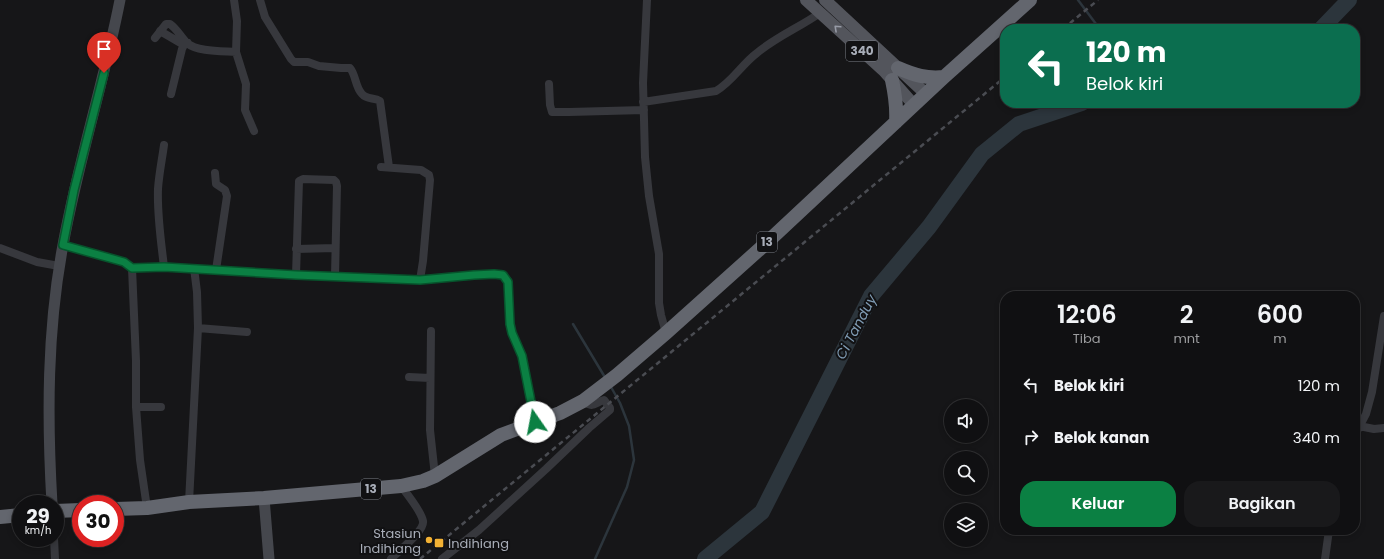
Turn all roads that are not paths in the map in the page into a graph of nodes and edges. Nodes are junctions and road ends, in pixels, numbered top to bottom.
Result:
1 (120, 0) edge
2 (234, 0) edge
3 (260, 0) edge
4 (647, 0) edge
5 (806, 0) edge
6 (825, 0) edge
7 (1030, 0) edge
8 (820, 13) junction
9 (1003, 24) edge
10 (1000, 27) edge
11 (155, 38) dead end
12 (186, 44) junction
13 (236, 52) junction
14 (895, 74) junction
15 (944, 77) junction
16 (549, 84) dead end
17 (171, 94) dead end
18 (926, 94) junction
19 (914, 105) junction
20 (643, 106) junction
21 (896, 122) junction
22 (254, 131) dead end
23 (164, 145) dead end
24 (215, 173) dead end
25 (63, 245) junction
26 (0, 248) edge
27 (335, 248) junction
28 (296, 249) junction
29 (59, 266) junction
30 (164, 267) junction
31 (132, 268) junction
32 (194, 268) junction
33 (216, 270) junction
34 (296, 275) junction
35 (335, 276) junction
36 (420, 280) junction
37 (1384, 316) edge
38 (198, 328) junction
39 (247, 332) dead end
40 (431, 332) dead end
41 (666, 333) junction
42 (409, 377) dead end
43 (430, 378) junction
44 (583, 401) junction
45 (136, 407) junction
46 (161, 407) dead end
47 (535, 422) junction
48 (1360, 424) edge
49 (1360, 426) edge
50 (1384, 428) edge
51 (434, 476) junction
52 (401, 486) junction
53 (52, 495) edge
54 (264, 498) junction
55 (189, 502) junction
56 (147, 508) junction
57 (124, 509) edge
58 (12, 516) edge
59 (0, 517) edge
60 (1327, 535) edge
61 (54, 547) edge
62 (55, 559) edge
63 (269, 559) edge
64 (391, 559) edge
65 (442, 559) edge
66 (1325, 559) edge

1 - 25 street
2 - 13 street
3 - 36 street
4 - 20 street
5 - 8 main road, 340
6 - 14 main road, 340
7 - 9 highway, 13
14 -> 8 main road, 340
8 - 20 street
10 - 15 highway, 13
11 - 12 street
12 - 13 street
12 - 17 street
13 - 22 street
14 - 15 highway
14 - 18 main road, 340
14 - 19 main road, 340
14 - 21 highway
15 - 18 highway, 13
16 - 20 street
18 - 19 highway, 13
19 - 21 highway, 13
20 - 41 street
21 - 41 highway, 13
23 - 30 street
24 - 33 street
25 - 29 street
25 - 31 street
26 - 29 street
27 - 28 street
27 - 28 street
27 - 35 street
28 - 34 street
29 - 53 street
30 - 31 street
30 - 32 street
31 - 45 street
32 - 33 street
32 - 38 street
33 - 34 street
34 - 35 street
35 - 36 street
36 - 47 street
37 - 48 street
38 - 39 street
38 - 55 street
40 - 43 street
41 - 44 highway, 13
42 - 43 street
43 - 51 street
44 - 47 highway, 13
44 - 65 street
45 - 46 street
45 - 56 street
47 - 51 highway, 13
49 - 50 street
51 - 52 highway, 13
52 - 54 highway, 13
52 - 64 street
54 - 55 highway, 13
54 - 63 street
55 - 56 highway, 13
56 - 57 highway, 13
58 - 59 highway
60 - 66 street
61 - 62 street

